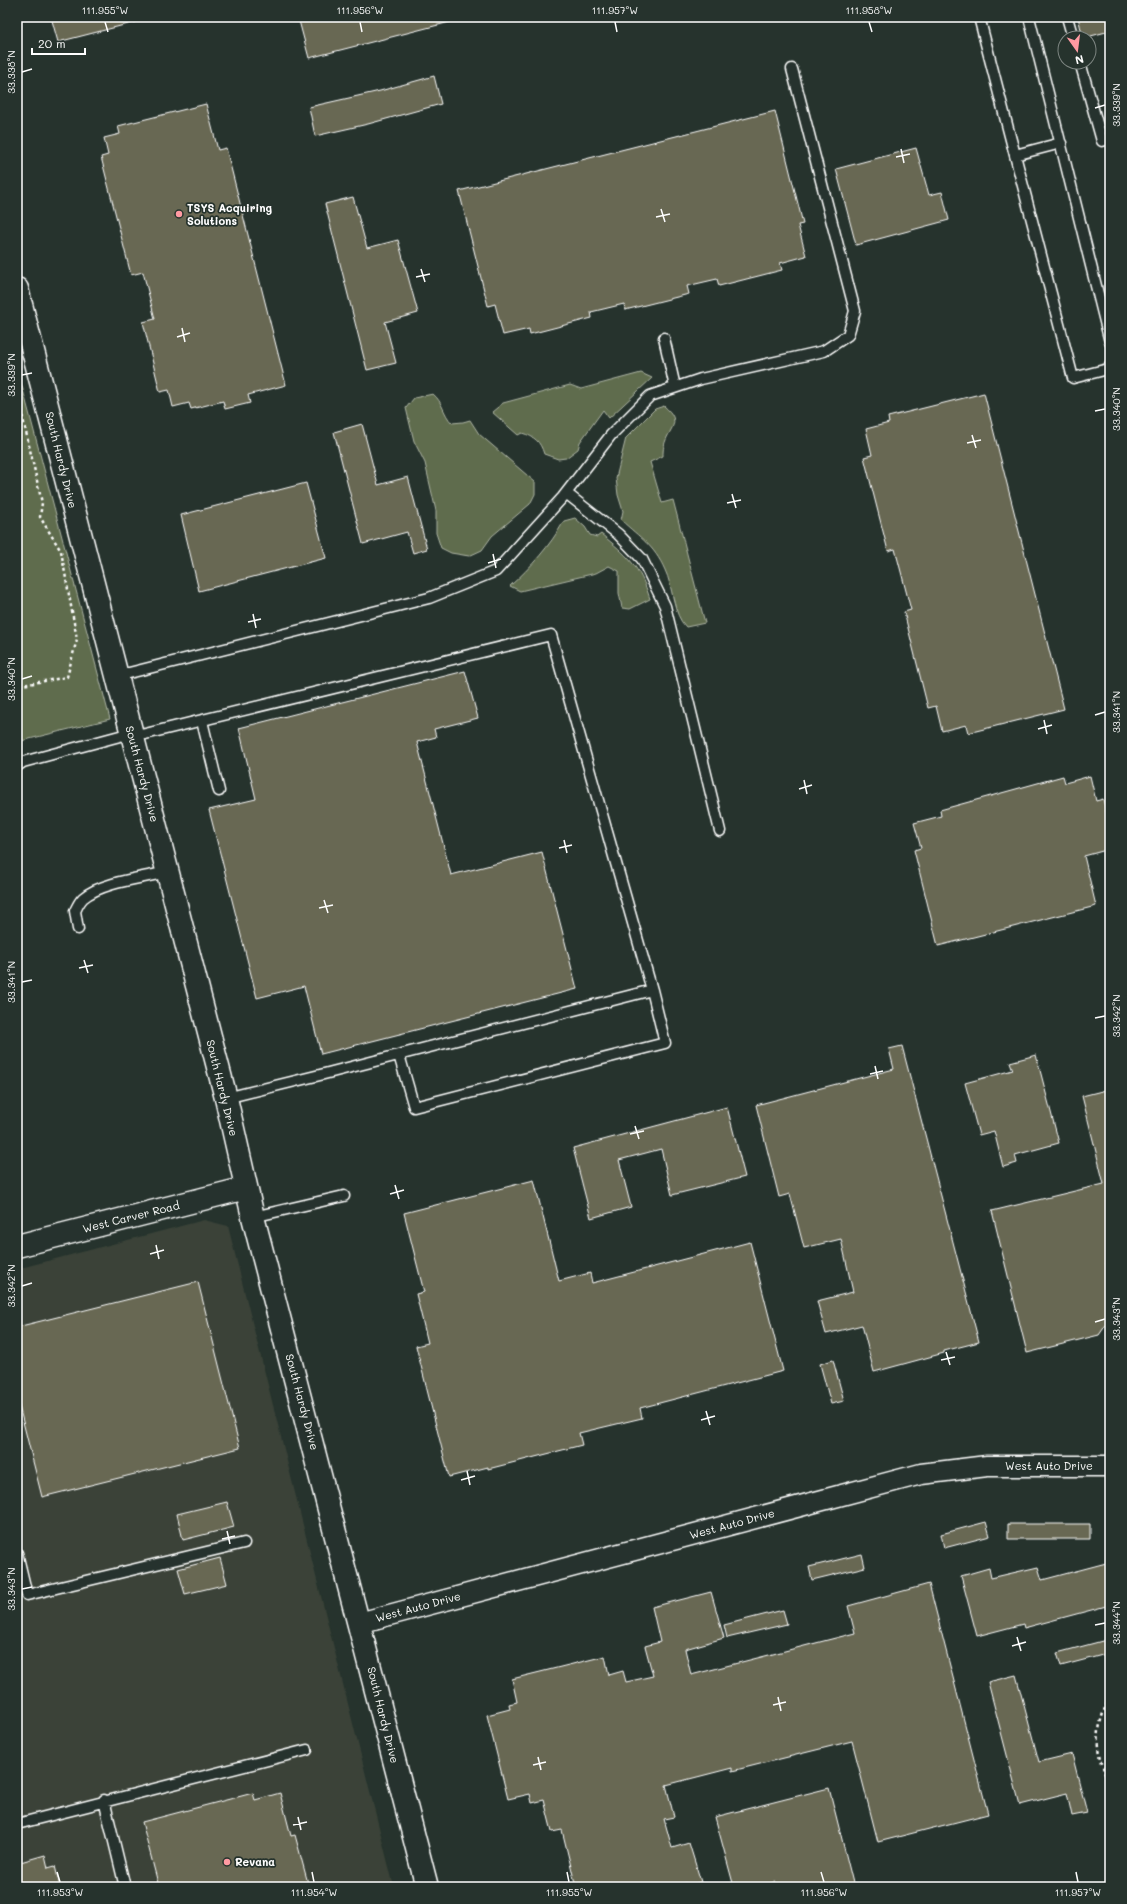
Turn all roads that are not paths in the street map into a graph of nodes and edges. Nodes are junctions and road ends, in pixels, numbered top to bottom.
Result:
1 (979, 17) edge
2 (1029, 17) edge
3 (1067, 17) edge
4 (1071, 30) edge
5 (792, 69) dead end
6 (1082, 70) edge
7 (1110, 139) edge
8 (1061, 143) junction
9 (1015, 155) junction
10 (17, 289) edge
11 (664, 338) dead end
12 (1110, 342) edge
13 (1110, 366) edge
14 (675, 387) junction
15 (566, 493) junction
16 (117, 676) junction
17 (202, 721) junction
18 (132, 735) junction
19 (17, 766) edge
20 (219, 791) dead end
21 (720, 831) dead end
22 (167, 872) junction
23 (78, 929) dead end
24 (652, 990) junction
25 (399, 1055) junction
26 (226, 1098) junction
27 (246, 1188) junction
28 (344, 1196) dead end
29 (253, 1217) junction
30 (17, 1246) edge
31 (1110, 1466) edge
32 (244, 1543) dead end
33 (17, 1553) edge
34 (359, 1622) junction
35 (307, 1750) dead end
36 (104, 1800) junction
37 (17, 1824) edge
38 (125, 1887) edge
39 (427, 1887) edge

1 - 9 lane
2 - 8 lane
3 - 4 lane
5 - 14 lane
6 - 7 lane
8 - 9 lane
8 - 12 lane
9 - 13 lane
10 - 16 street, South Hardy Drive
11 - 14 lane
14 - 15 lane
15 - 16 lane
15 - 21 lane
16 - 18 street, South Hardy Drive
17 - 18 lane
17 - 20 lane
17 - 24 lane
18 - 19 lane
18 - 22 street, South Hardy Drive
22 - 23 lane
22 - 26 street, South Hardy Drive
24 - 25 lane
24 - 25 lane
25 - 26 lane
26 - 27 street, South Hardy Drive
27 - 29 street, South Hardy Drive
27 - 30 street, West Carver Road
28 - 29 lane
29 - 34 street, South Hardy Drive
31 - 34 street, West Auto Drive
32 - 33 lane
34 - 39 street, South Hardy Drive
35 - 36 lane
36 - 37 lane
36 - 38 lane

